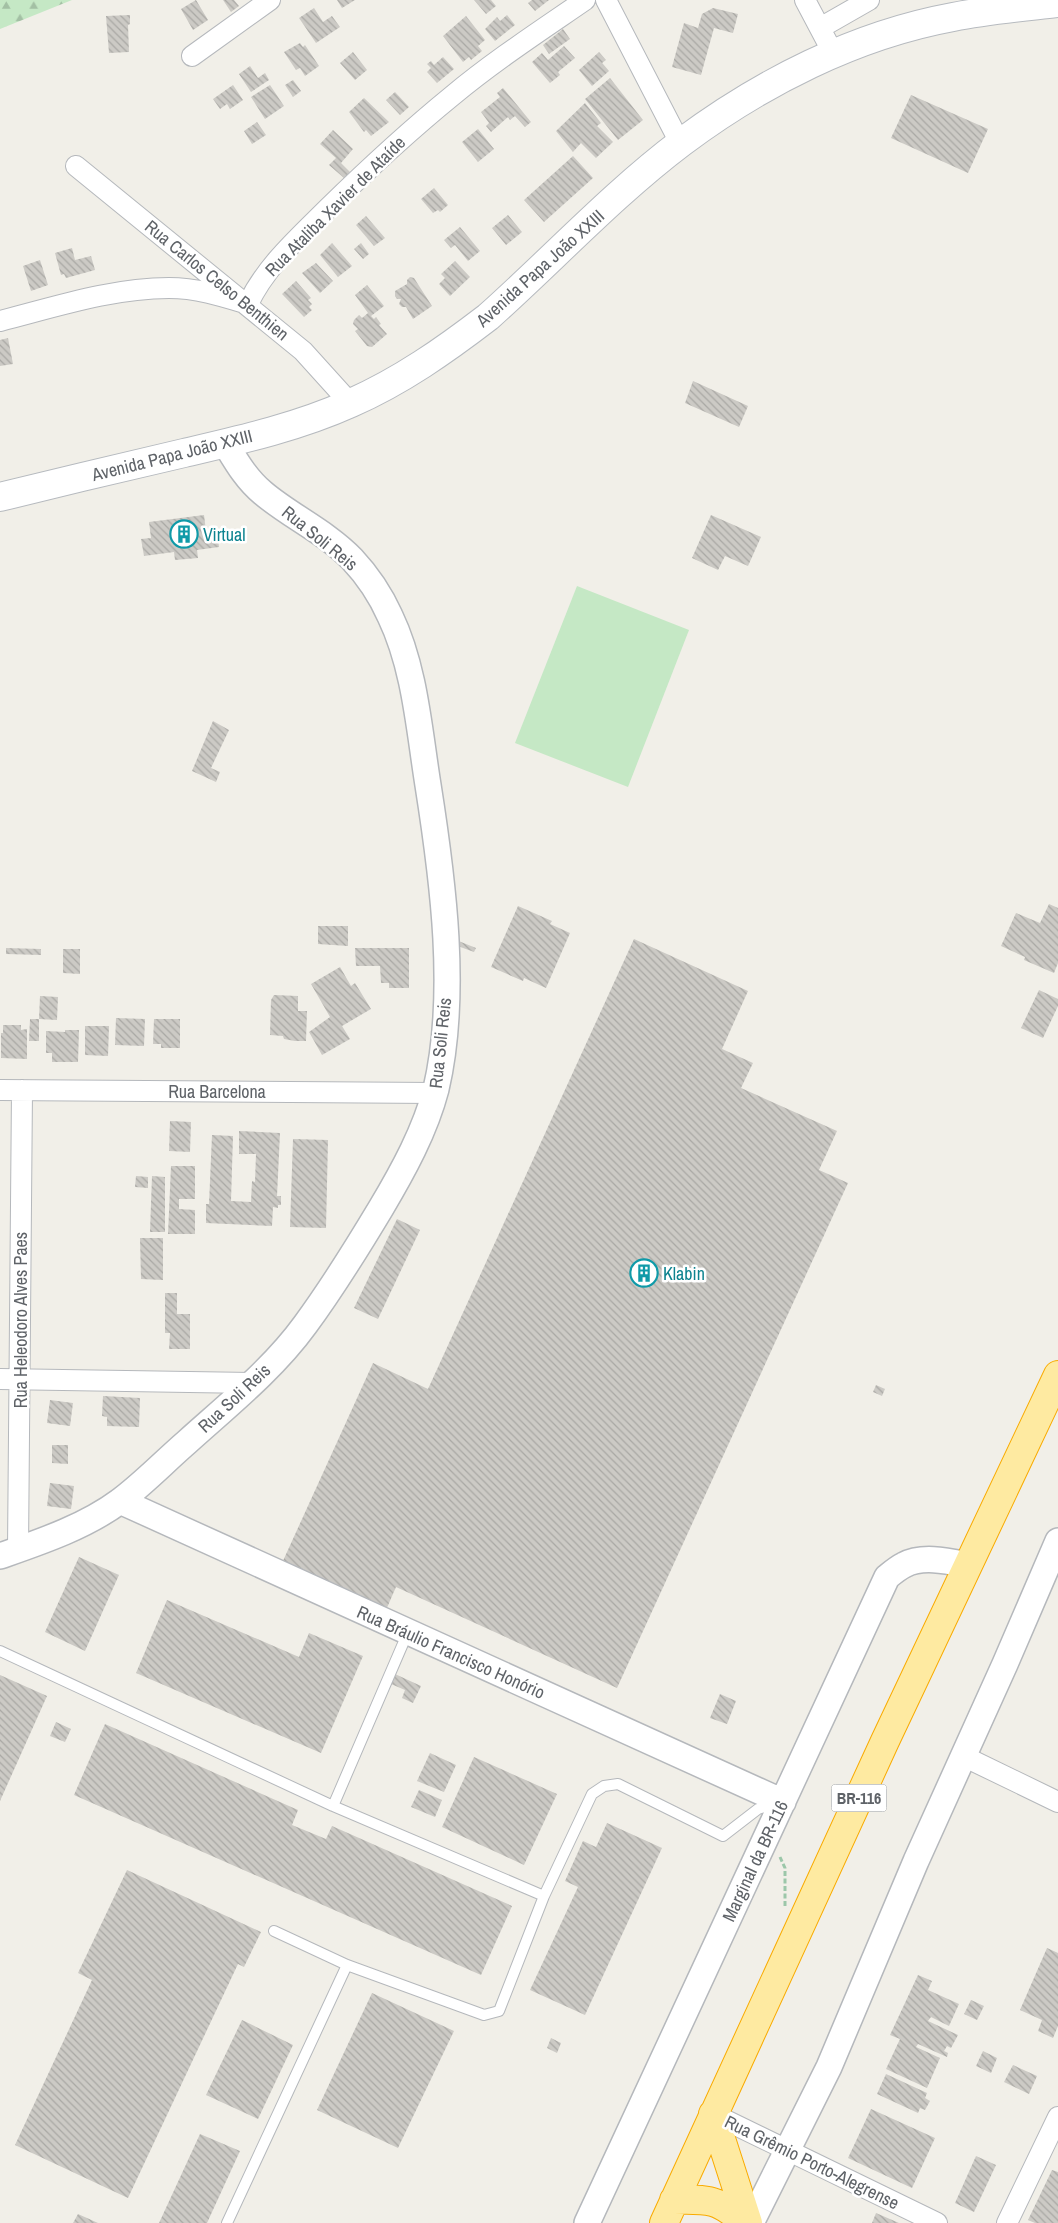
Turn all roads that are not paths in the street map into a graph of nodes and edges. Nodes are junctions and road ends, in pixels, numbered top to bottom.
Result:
1 (270, 0) edge
2 (585, 0) edge
3 (606, 0) edge
4 (805, 0) edge
5 (869, 0) edge
6 (1058, 3) edge
7 (820, 28) junction
8 (833, 53) junction
9 (192, 56) dead end
10 (680, 143) junction
11 (76, 166) dead end
12 (248, 304) junction
13 (0, 321) edge
14 (350, 403) junction
15 (225, 443) junction
16 (0, 497) edge
17 (0, 1090) edge
18 (22, 1090) junction
19 (435, 1093) junction
20 (1058, 1375) edge
21 (10, 1379) edge
22 (252, 1383) junction
23 (120, 1501) junction
24 (1058, 1542) edge
25 (9, 1553) edge
26 (968, 1565) junction
27 (408, 1632) junction
28 (0, 1651) edge
29 (963, 1756) junction
30 (783, 1802) junction
31 (1058, 1802) edge
32 (333, 1806) junction
33 (544, 1896) junction
34 (274, 1932) dead end
35 (347, 1965) junction
36 (713, 2114) junction
37 (1058, 2117) edge
38 (786, 2150) junction
39 (669, 2212) edge
40 (227, 2223) edge
41 (587, 2223) edge
42 (748, 2223) edge
43 (937, 2223) edge
44 (1007, 2223) edge

1 - 9 street
2 - 12 street, Rua Ataliba Xavier de Ataíde
3 - 10 street
4 - 7 street
5 - 7 street
6 - 8 main road, Avenida Papa João XXIII
7 - 8 street
8 - 10 main road, Avenida Papa João XXIII
10 - 14 main road, Avenida Papa João XXIII
11 - 12 street, Rua Carlos Celso Benthien
12 - 13 street
12 - 14 street, Rua Carlos Celso Benthien
14 - 15 main road, Avenida Papa João XXIII
15 - 16 main road, Avenida Papa João XXIII
15 - 19 street, Rua Soli Reis
17 - 18 street, Rua Barcelona
18 - 19 street, Rua Barcelona
18 - 21 street, Rua Heleodoro Alves Paes
19 - 22 street, Rua Soli Reis
20 - 26 highway, BR-116
21 - 22 street
21 - 25 street, Rua Heleodoro Alves Paes
22 - 23 street, Rua Soli Reis
23 - 25 street, Rua Soli Reis
23 - 27 street, Rua Bráulio Francisco Honório
24 - 29 street
26 - 30 street, Marginal da BR-116
26 - 36 highway, BR-116
27 - 30 street, Rua Bráulio Francisco Honório
27 - 32 lane
28 - 32 lane
29 - 31 street
29 - 38 street
30 - 33 lane
30 - 41 street, Marginal da BR-116
32 - 33 lane
33 - 35 lane
34 - 35 lane
35 - 40 lane
36 - 38 street, Rua Grêmio Porto-Alegrense
36 - 39 highway, BR-116
36 - 42 highway
37 - 44 street
38 - 42 street
38 - 43 street, Rua Grêmio Porto-Alegrense
39 - 42 highway

